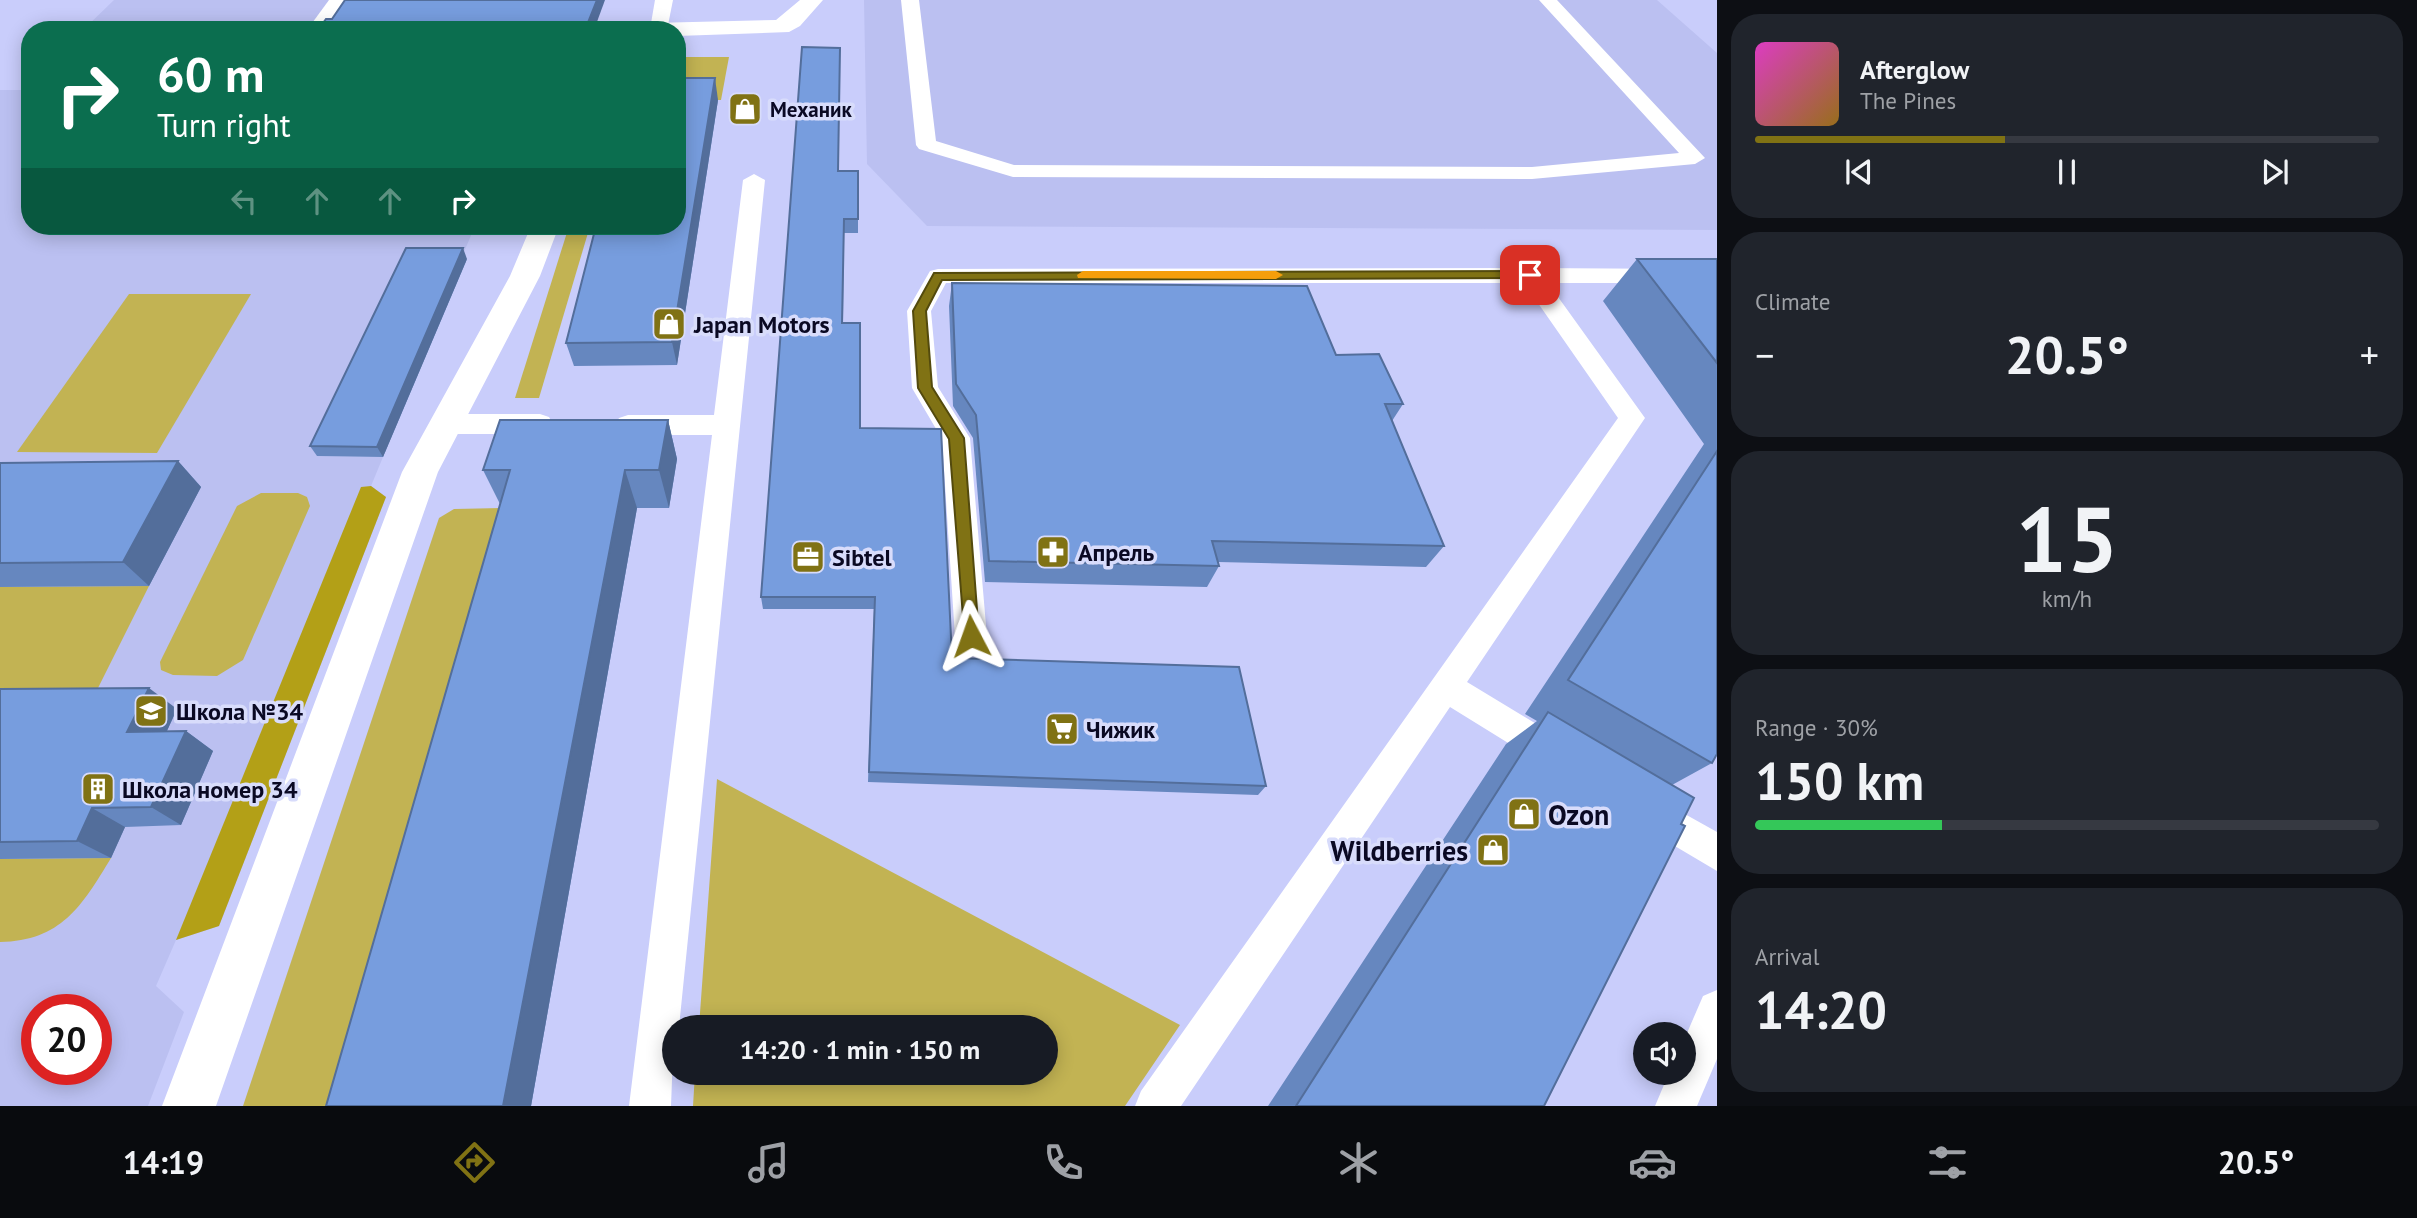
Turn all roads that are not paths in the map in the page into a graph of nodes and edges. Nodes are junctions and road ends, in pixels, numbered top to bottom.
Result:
1 (338, 0) edge
2 (664, 0) edge
3 (812, 0) edge
4 (910, 0) edge
5 (1548, 0) edge
6 (323, 21) edge
7 (660, 21) edge
8 (686, 29) edge
9 (754, 180) dead end
10 (541, 235) edge
11 (1530, 275) junction
12 (1717, 280) edge
13 (446, 424) junction
14 (567, 424) edge
15 (607, 425) edge
16 (726, 425) junction
17 (971, 636) dead end
18 (1445, 686) junction
19 (1580, 769) edge
20 (1626, 797) edge
21 (1717, 853) edge
22 (1717, 1010) edge
23 (189, 1106) edge
24 (650, 1106) edge
25 (1156, 1106) edge
26 (1676, 1106) edge

1 - 6 lane
2 - 7 lane
3 - 8 street
4 - 5 lane
9 - 16 lane
10 - 13 street
11 - 12 lane
11 - 17 lane
11 - 18 lane
13 - 14 lane
13 - 23 street
15 - 16 lane
16 - 24 lane
18 - 19 lane
18 - 25 lane
20 - 21 lane
22 - 26 lane

